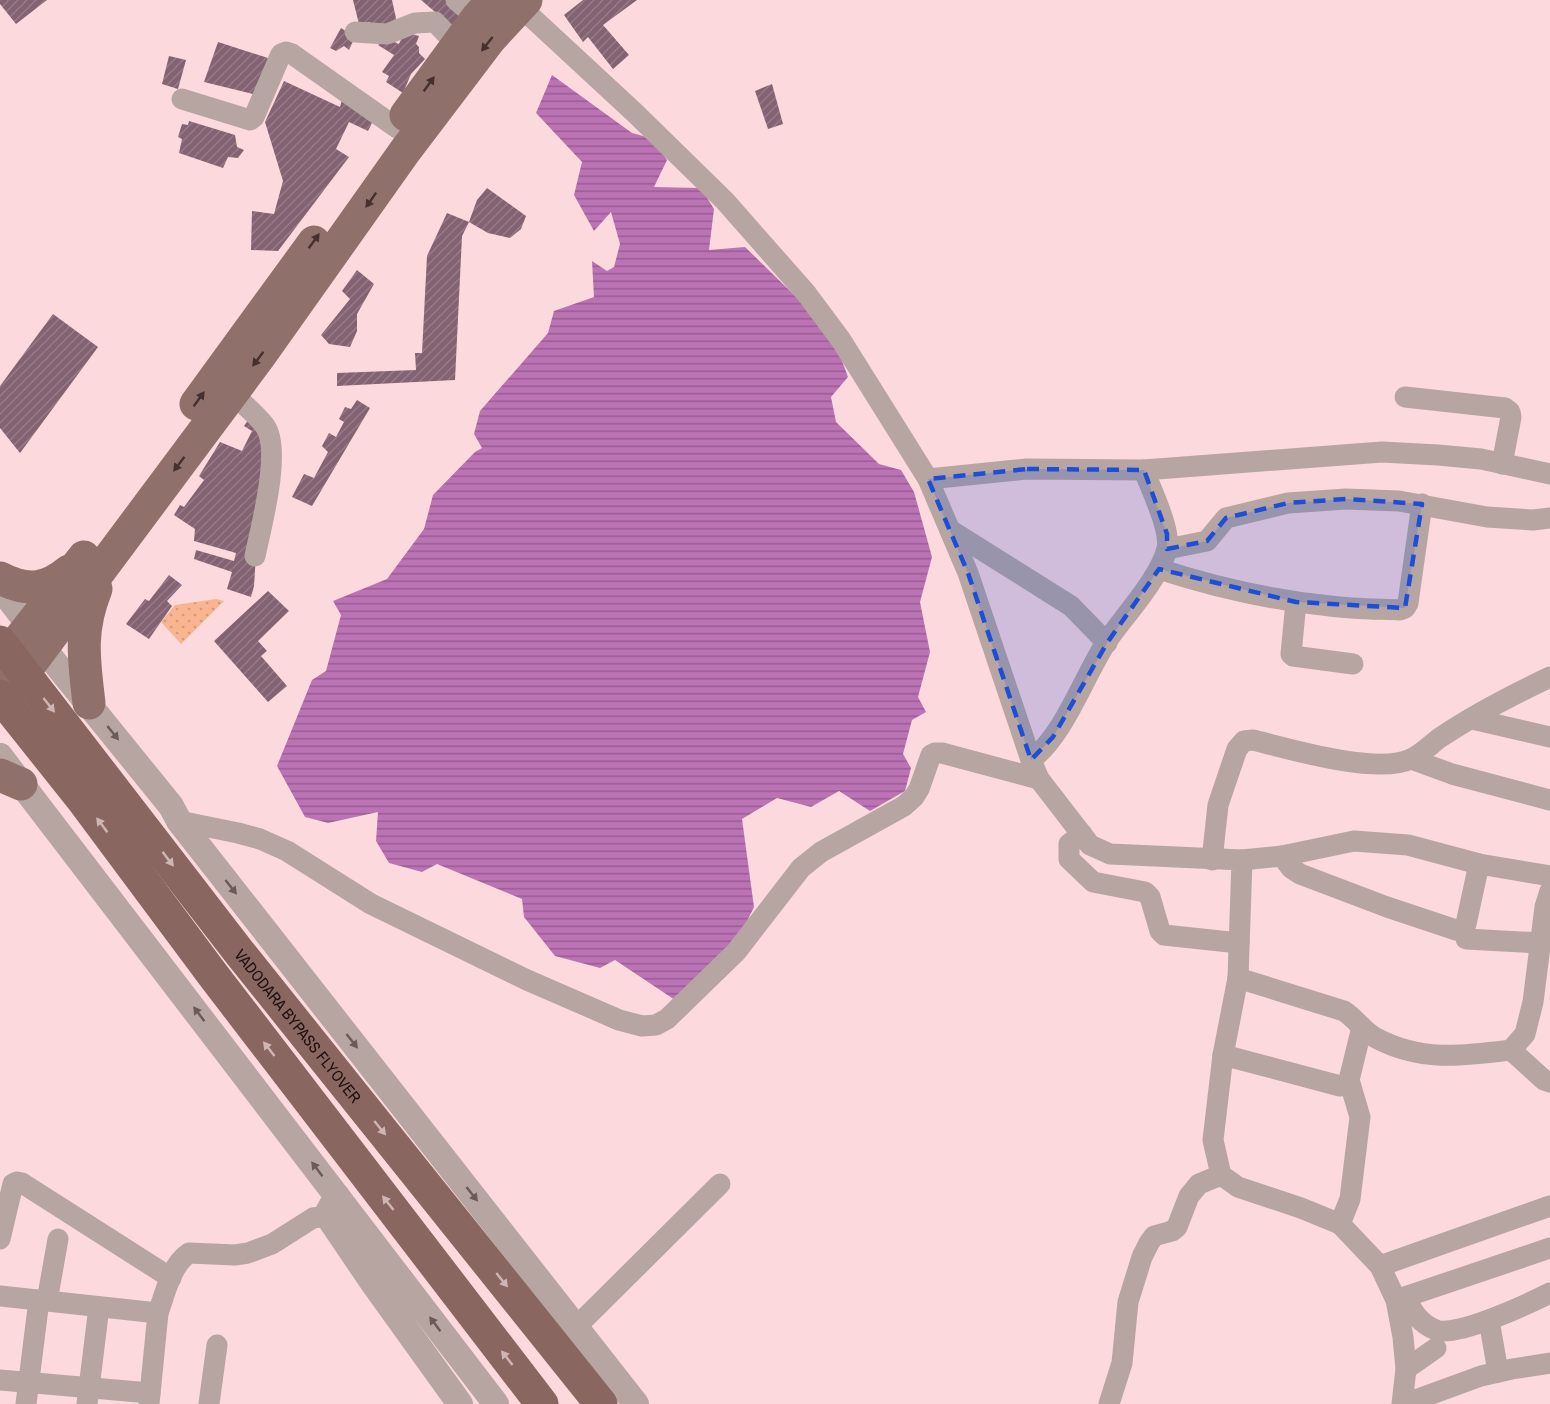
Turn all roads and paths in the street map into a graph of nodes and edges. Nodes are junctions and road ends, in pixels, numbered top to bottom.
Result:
1 (497, 4) edge
2 (355, 32) dead end
3 (457, 45) junction
4 (182, 99) dead end
5 (397, 128) junction
6 (232, 393) junction
7 (1405, 397) dead end
8 (1502, 464) junction
9 (1144, 470) junction
10 (1550, 474) edge
11 (928, 479) junction
12 (1422, 504) junction
13 (1550, 518) edge
14 (950, 530) junction
15 (1167, 549) junction
16 (255, 556) dead end
17 (93, 562) junction
18 (1159, 569) junction
19 (0, 578) edge
20 (0, 587) edge
21 (1296, 602) junction
22 (36, 637) junction
23 (0, 642) edge
24 (1107, 643) junction
25 (0, 664) edge
26 (1353, 664) dead end
27 (1550, 677) edge
28 (0, 696) edge
29 (89, 703) junction
30 (0, 705) edge
31 (1472, 719) junction
32 (1550, 737) edge
33 (0, 756) edge
34 (1411, 759) junction
35 (1035, 770) junction
36 (10, 780) edge
37 (1550, 800) edge
38 (179, 821) junction
39 (1082, 834) junction
40 (1282, 856) junction
41 (1212, 860) junction
42 (1242, 861) junction
43 (1479, 864) junction
44 (1550, 876) edge
45 (1550, 891) edge
46 (1466, 939) dead end
47 (1239, 943) junction
48 (1540, 943) junction
49 (1238, 978) junction
50 (1362, 1027) junction
51 (1511, 1050) junction
52 (1223, 1055) junction
53 (1349, 1080) junction
54 (1550, 1082) edge
55 (1221, 1175) junction
56 (720, 1184) dead end
57 (4, 1205) edge
58 (333, 1206) junction
59 (1550, 1206) edge
60 (1340, 1224) junction
61 (0, 1239) edge
62 (58, 1239) dead end
63 (1550, 1248) edge
64 (1380, 1266) junction
65 (171, 1278) junction
66 (1550, 1293) edge
67 (0, 1296) edge
68 (1400, 1298) junction
69 (43, 1300) junction
70 (99, 1307) junction
71 (158, 1313) junction
72 (1489, 1320) junction
73 (576, 1327) junction
74 (217, 1345) dead end
75 (1436, 1348) dead end
76 (1550, 1363) edge
77 (1406, 1369) junction
78 (1498, 1372) junction
79 (0, 1380) edge
80 (27, 1394) edge
81 (88, 1396) edge
82 (150, 1398) edge
83 (209, 1404) edge
84 (460, 1404) edge
85 (496, 1404) edge
86 (542, 1404) edge
87 (601, 1404) edge
88 (636, 1404) edge
89 (1109, 1404) edge
90 (1403, 1404) edge

1 - 3 main road
1 -> 6 main road
1 - 11 street
2 - 3 street
5 -> 3 main road
4 - 5 street
17 -> 5 main road
6 - 16 street
6 -> 17 main road
7 - 8 street
8 - 9 street
8 - 10 street
9 - 11 street
9 - 15 street
11 - 14 street
12 - 13 street
12 - 15 street
12 - 21 street
14 - 24 street
14 - 35 street
15 - 18 street
17 - 19 main road
17 - 22 main road
17 - 29 main road
18 - 21 street
18 - 24 street
20 - 22 street
21 - 26 street
22 - 25 main road
22 - 29 street
22 - 30 main road
23 -> 87 highway, VADODARA BYPASS FLYOVER
24 - 35 street
27 - 31 street
86 -> 28 highway
29 -> 38 street
31 - 32 street
31 - 34 street
33 - 36 street
34 - 37 street
34 - 41 street
35 - 38 street
35 - 39 street
58 -> 36 street
38 -> 73 street
39 - 41 street
39 - 47 street
40 - 42 street
40 - 43 street
40 - 43 street
41 - 42 street
42 - 47 street
43 - 44 street
45 - 48 street
46 - 48 street
47 - 49 street
48 - 51 street
49 - 50 street
49 - 52 street
50 - 51 street
50 - 53 street
51 - 54 street
52 - 53 street
52 - 55 street
53 - 60 street
55 - 60 street
55 - 89 street
56 - 73 street
57 - 61 street
57 - 65 street
58 - 65 street
58 - 84 street
85 -> 58 street
59 - 64 street
60 - 64 street
62 - 69 street
63 - 68 street
64 - 68 street
65 - 71 street
66 - 72 street
67 - 69 street
68 - 72 street
68 - 77 street
69 - 70 street
69 - 80 street
70 - 71 street
70 - 81 street
71 - 82 street
72 - 78 street
73 - 88 street
74 - 83 street
75 - 77 street
76 - 78 street
77 - 90 street
78 - 90 street
79 - 80 street
80 - 81 street
81 - 82 street

